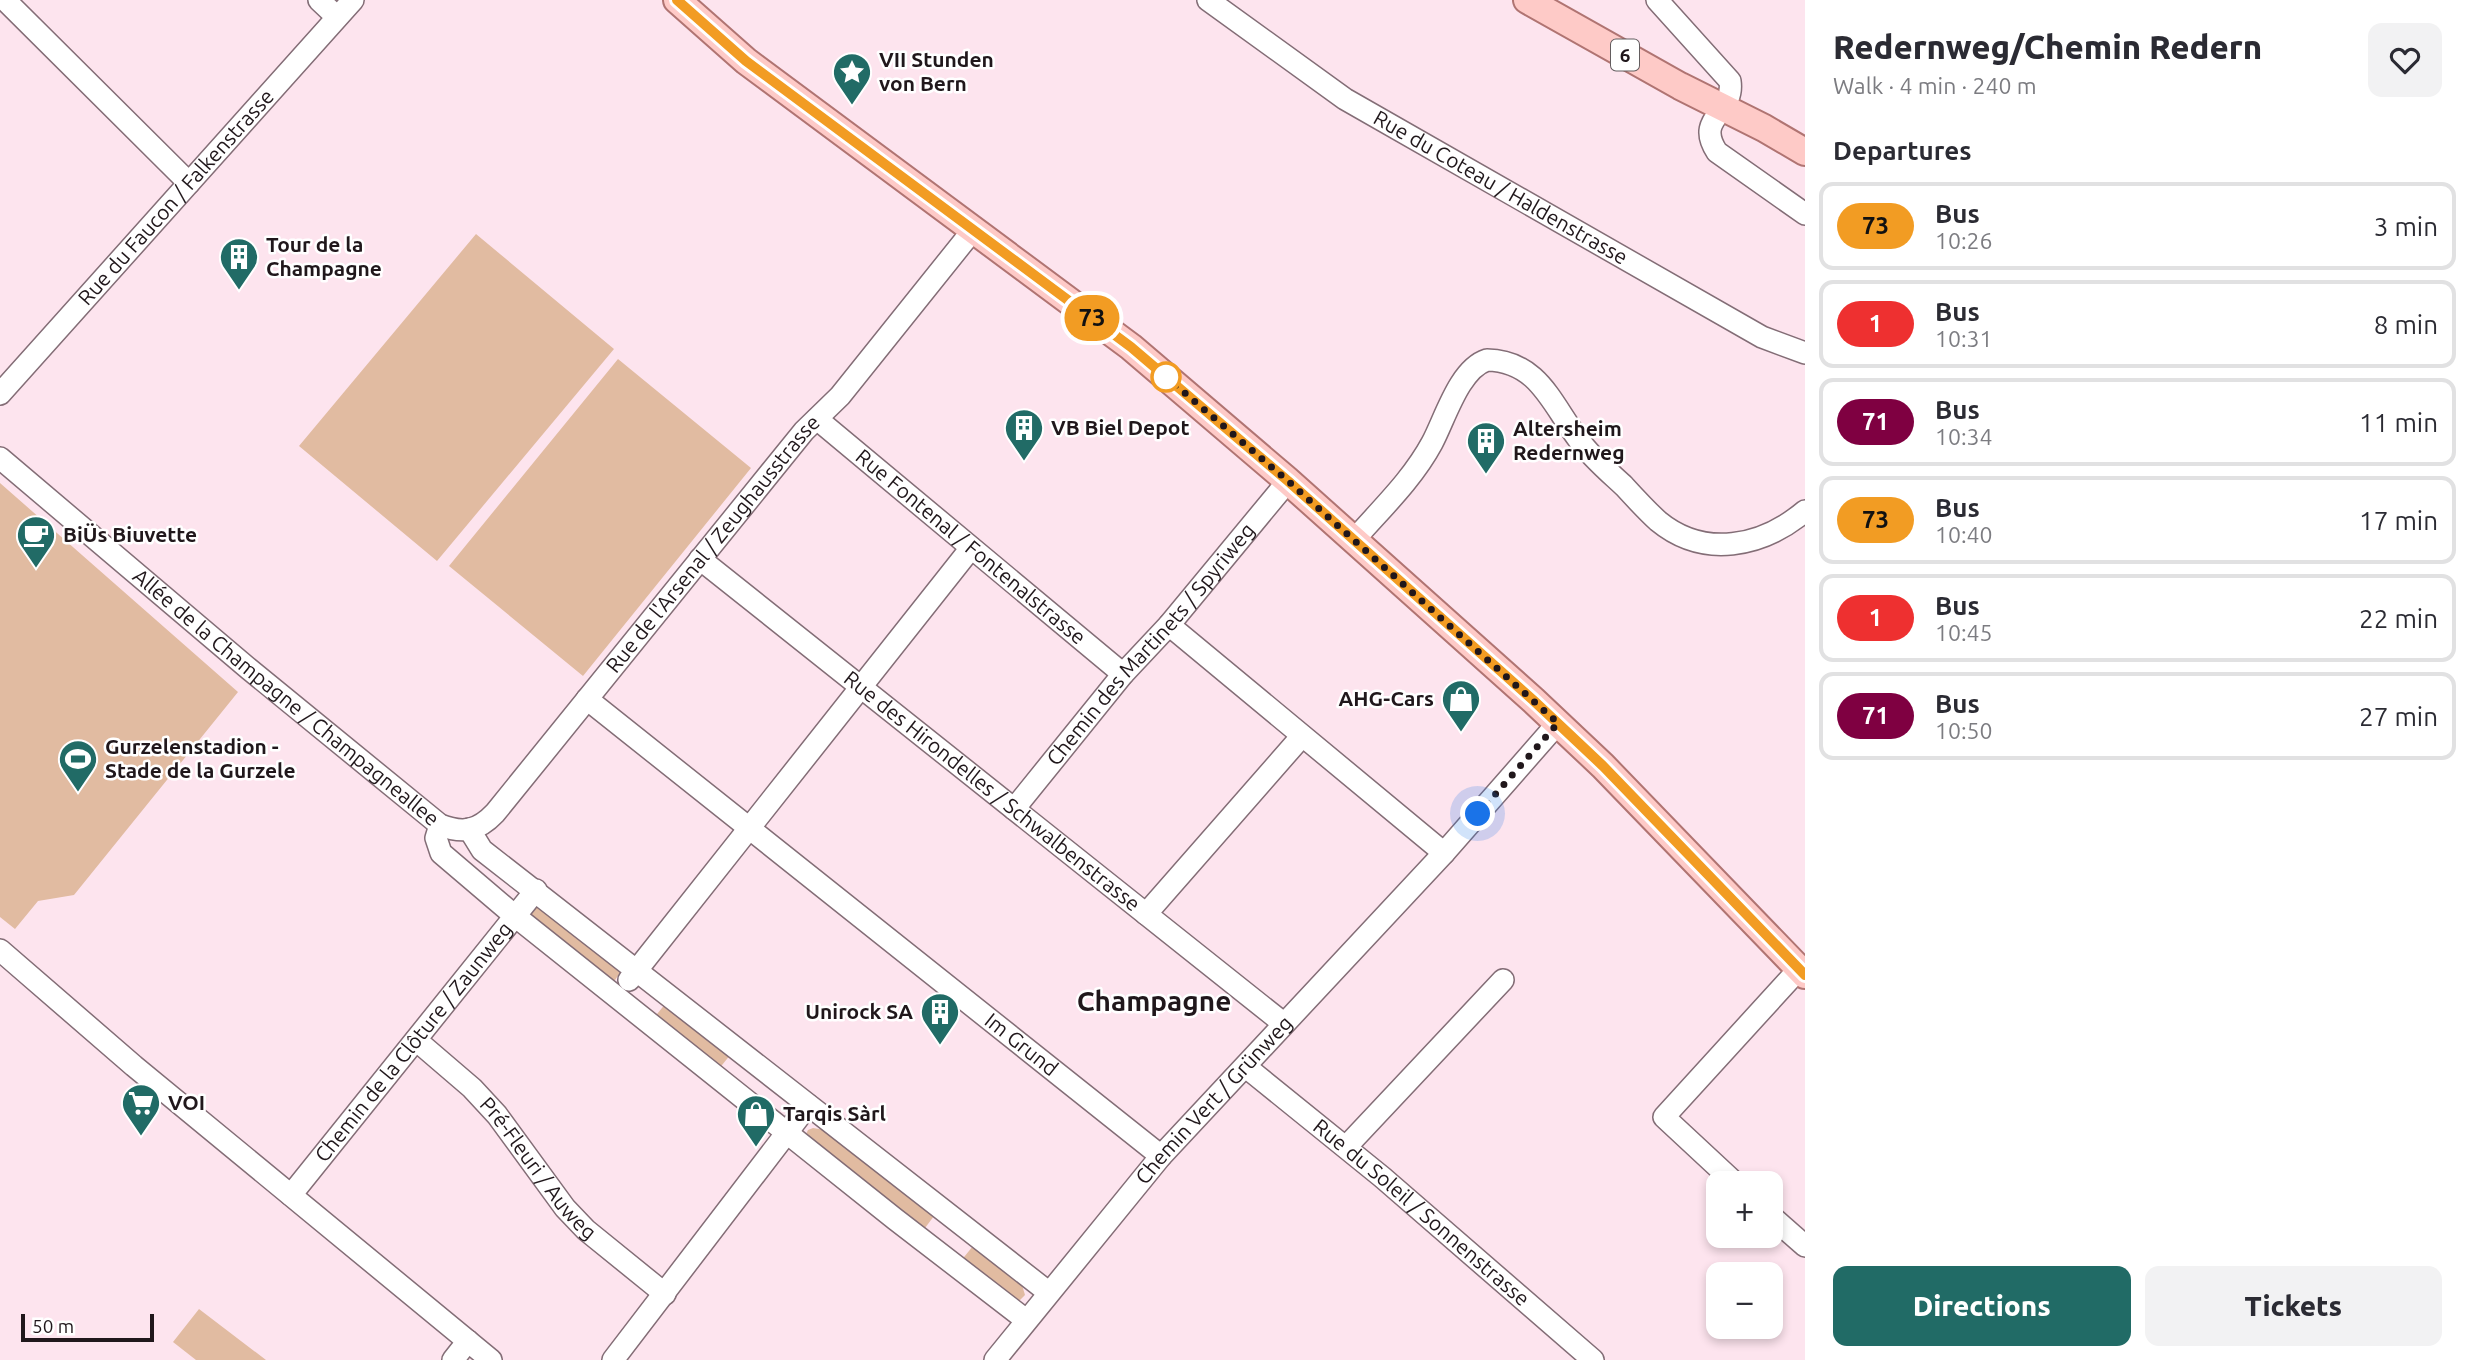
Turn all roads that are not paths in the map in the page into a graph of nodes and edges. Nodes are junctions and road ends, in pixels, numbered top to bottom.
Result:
1 (5, 0) edge
2 (319, 0) edge
3 (353, 0) edge
4 (677, 0) edge
5 (1208, 0) edge
6 (1527, 0) edge
7 (1657, 0) edge
8 (338, 17) junction
9 (1724, 108) junction
10 (1805, 152) edge
11 (189, 183) junction
12 (1805, 214) edge
13 (973, 230) junction
14 (1805, 353) edge
15 (0, 394) edge
16 (817, 419) junction
17 (0, 458) edge
18 (1288, 481) junction
19 (1805, 511) edge
20 (1354, 540) junction
21 (971, 548) junction
22 (700, 559) junction
23 (1169, 625) junction
24 (1123, 674) junction
25 (859, 686) junction
26 (587, 699) junction
27 (1558, 723) junction
28 (1302, 736) junction
29 (1014, 809) junction
30 (440, 825) junction
31 (749, 828) junction
32 (469, 829) junction
33 (1444, 853) junction
34 (536, 890) junction
35 (1146, 914) junction
36 (515, 916) junction
37 (0, 950) edge
38 (637, 971) junction
39 (1802, 972) edge
40 (1503, 980) dead end
41 (616, 995) junction
42 (1283, 1023) junction
43 (416, 1040) junction
44 (1246, 1067) junction
45 (807, 1105) junction
46 (786, 1132) junction
47 (1346, 1147) junction
48 (1161, 1156) junction
49 (1722, 1171) edge
50 (291, 1195) junction
51 (1783, 1226) edge
52 (1802, 1243) edge
53 (1048, 1292) junction
54 (665, 1294) junction
55 (1026, 1320) junction
56 (468, 1341) junction
57 (453, 1360) edge
58 (491, 1360) edge
59 (613, 1360) edge
60 (995, 1360) edge
61 (1592, 1360) edge

1 - 11 street
2 - 8 street
3 - 8 street, Rue du Faucon / Falkenstrasse
4 - 13 main road
5 - 14 street, Rue du Coteau / Haldenstrasse
6 - 9 main road, 6
7 - 9 street
8 - 11 street, Rue du Faucon / Falkenstrasse
9 - 10 main road, 6
9 - 12 street
11 - 15 street, Rue du Faucon / Falkenstrasse
13 - 16 street, Rue de l'Arsenal / Zeughausstrasse
13 - 18 main road
16 - 21 street, Rue Fontenal / Fontenalstrasse
16 - 22 street, Rue de l'Arsenal / Zeughausstrasse
17 - 30 street, Allée de la Champagne / Champagneallee
18 - 20 main road
18 - 23 street, Chemin des Martinets / Spyriweg
19 - 20 street
20 - 27 main road
21 - 24 street, Rue Fontenal / Fontenalstrasse
21 - 25 street
22 - 25 street, Rue des Hirondelles / Schwalbenstrasse
22 - 26 street, Rue de l'Arsenal / Zeughausstrasse
23 - 24 street, Chemin des Martinets / Spyriweg
23 - 28 street
24 - 29 street, Chemin des Martinets / Spyriweg
25 - 29 street, Rue des Hirondelles / Schwalbenstrasse
25 - 31 street
26 - 31 street, Im Grund
26 - 32 street, Rue de l'Arsenal / Zeughausstrasse
27 - 33 street, Chemin Vert / Grünweg
27 - 39 main road
28 - 33 street
28 - 35 street
29 - 35 street, Rue des Hirondelles / Schwalbenstrasse
30 - 32 street
30 - 36 street, Allée de la Champagne / Champagneallee
31 - 38 street
31 - 48 street, Im Grund
32 - 34 street
33 - 42 street, Chemin Vert / Grünweg
34 - 36 street, Chemin de la Clôture / Zaunweg
34 - 38 street
35 - 42 street, Rue des Hirondelles / Schwalbenstrasse
36 - 41 street, Allée de la Champagne / Champagneallee
36 - 43 street, Chemin de la Clôture / Zaunweg
37 - 50 street
38 - 41 street
38 - 45 street
39 - 49 street
40 - 47 street
41 - 46 street, Allée de la Champagne / Champagneallee
42 - 44 street, Chemin Vert / Grünweg
43 - 50 street, Chemin de la Clôture / Zaunweg
43 - 54 street, Pré-Fleuri / Auweg
44 - 47 street, Rue du Soleil / Sonnenstrasse
44 - 48 street, Chemin Vert / Grünweg
45 - 46 street
45 - 53 street
46 - 54 street
46 - 55 street, Allée de la Champagne / Champagneallee
47 - 61 street, Rue du Soleil / Sonnenstrasse
48 - 53 street, Chemin Vert / Grünweg
50 - 56 street
51 - 52 street
53 - 55 street, Chemin Vert / Grünweg
54 - 59 street
55 - 60 street, Chemin Vert / Grünweg
56 - 57 street
56 - 58 street

